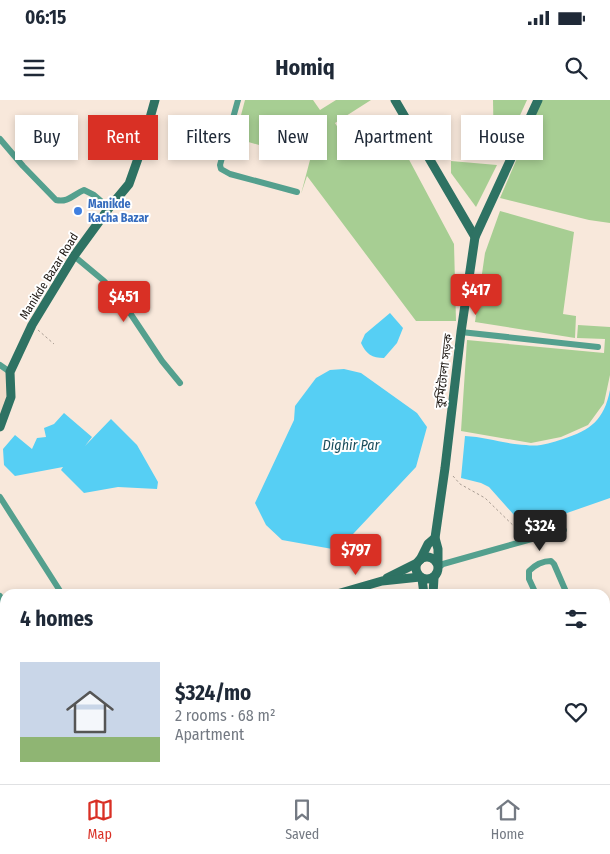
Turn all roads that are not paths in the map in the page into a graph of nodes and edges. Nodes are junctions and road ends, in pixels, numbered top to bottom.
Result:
1 (155, 100) edge
2 (238, 100) edge
3 (395, 100) edge
4 (538, 100) edge
5 (1, 144) edge
6 (297, 192) dead end
7 (109, 208) junction
8 (475, 237) junction
9 (74, 256) junction
10 (461, 332) junction
11 (598, 347) dead end
12 (0, 365) edge
13 (10, 372) junction
14 (180, 383) dead end
15 (0, 427) edge
16 (0, 497) edge
17 (564, 530) dead end
18 (435, 538) junction
19 (418, 562) junction
20 (438, 566) junction
21 (421, 578) junction
22 (434, 578) junction
23 (382, 581) junction
24 (59, 589) edge
25 (354, 589) edge
26 (423, 589) edge
27 (433, 589) edge
28 (534, 589) edge
29 (565, 589) edge

1 - 7 street, Manikde Bazar Road
2 - 6 street
3 - 8 street
4 - 8 street, কুর্মিটোলা সড়ক
5 - 7 street
7 - 9 street, Manikde Bazar Road
8 - 10 street, কুর্মিটোলা সড়ক
9 - 13 street, Manikde Bazar Road
9 - 14 street
10 - 11 street
10 - 18 street, কুর্মিটোলা সড়ক
12 - 13 street
13 - 15 street, Manikde Bazar Road
16 - 24 street
17 - 20 street
18 - 19 street
18 - 20 street
19 - 20 street
19 - 21 street
19 - 23 street
20 - 22 street
21 - 22 street
21 - 23 street
21 - 26 street
22 - 27 street
23 - 25 street
28 - 29 street

